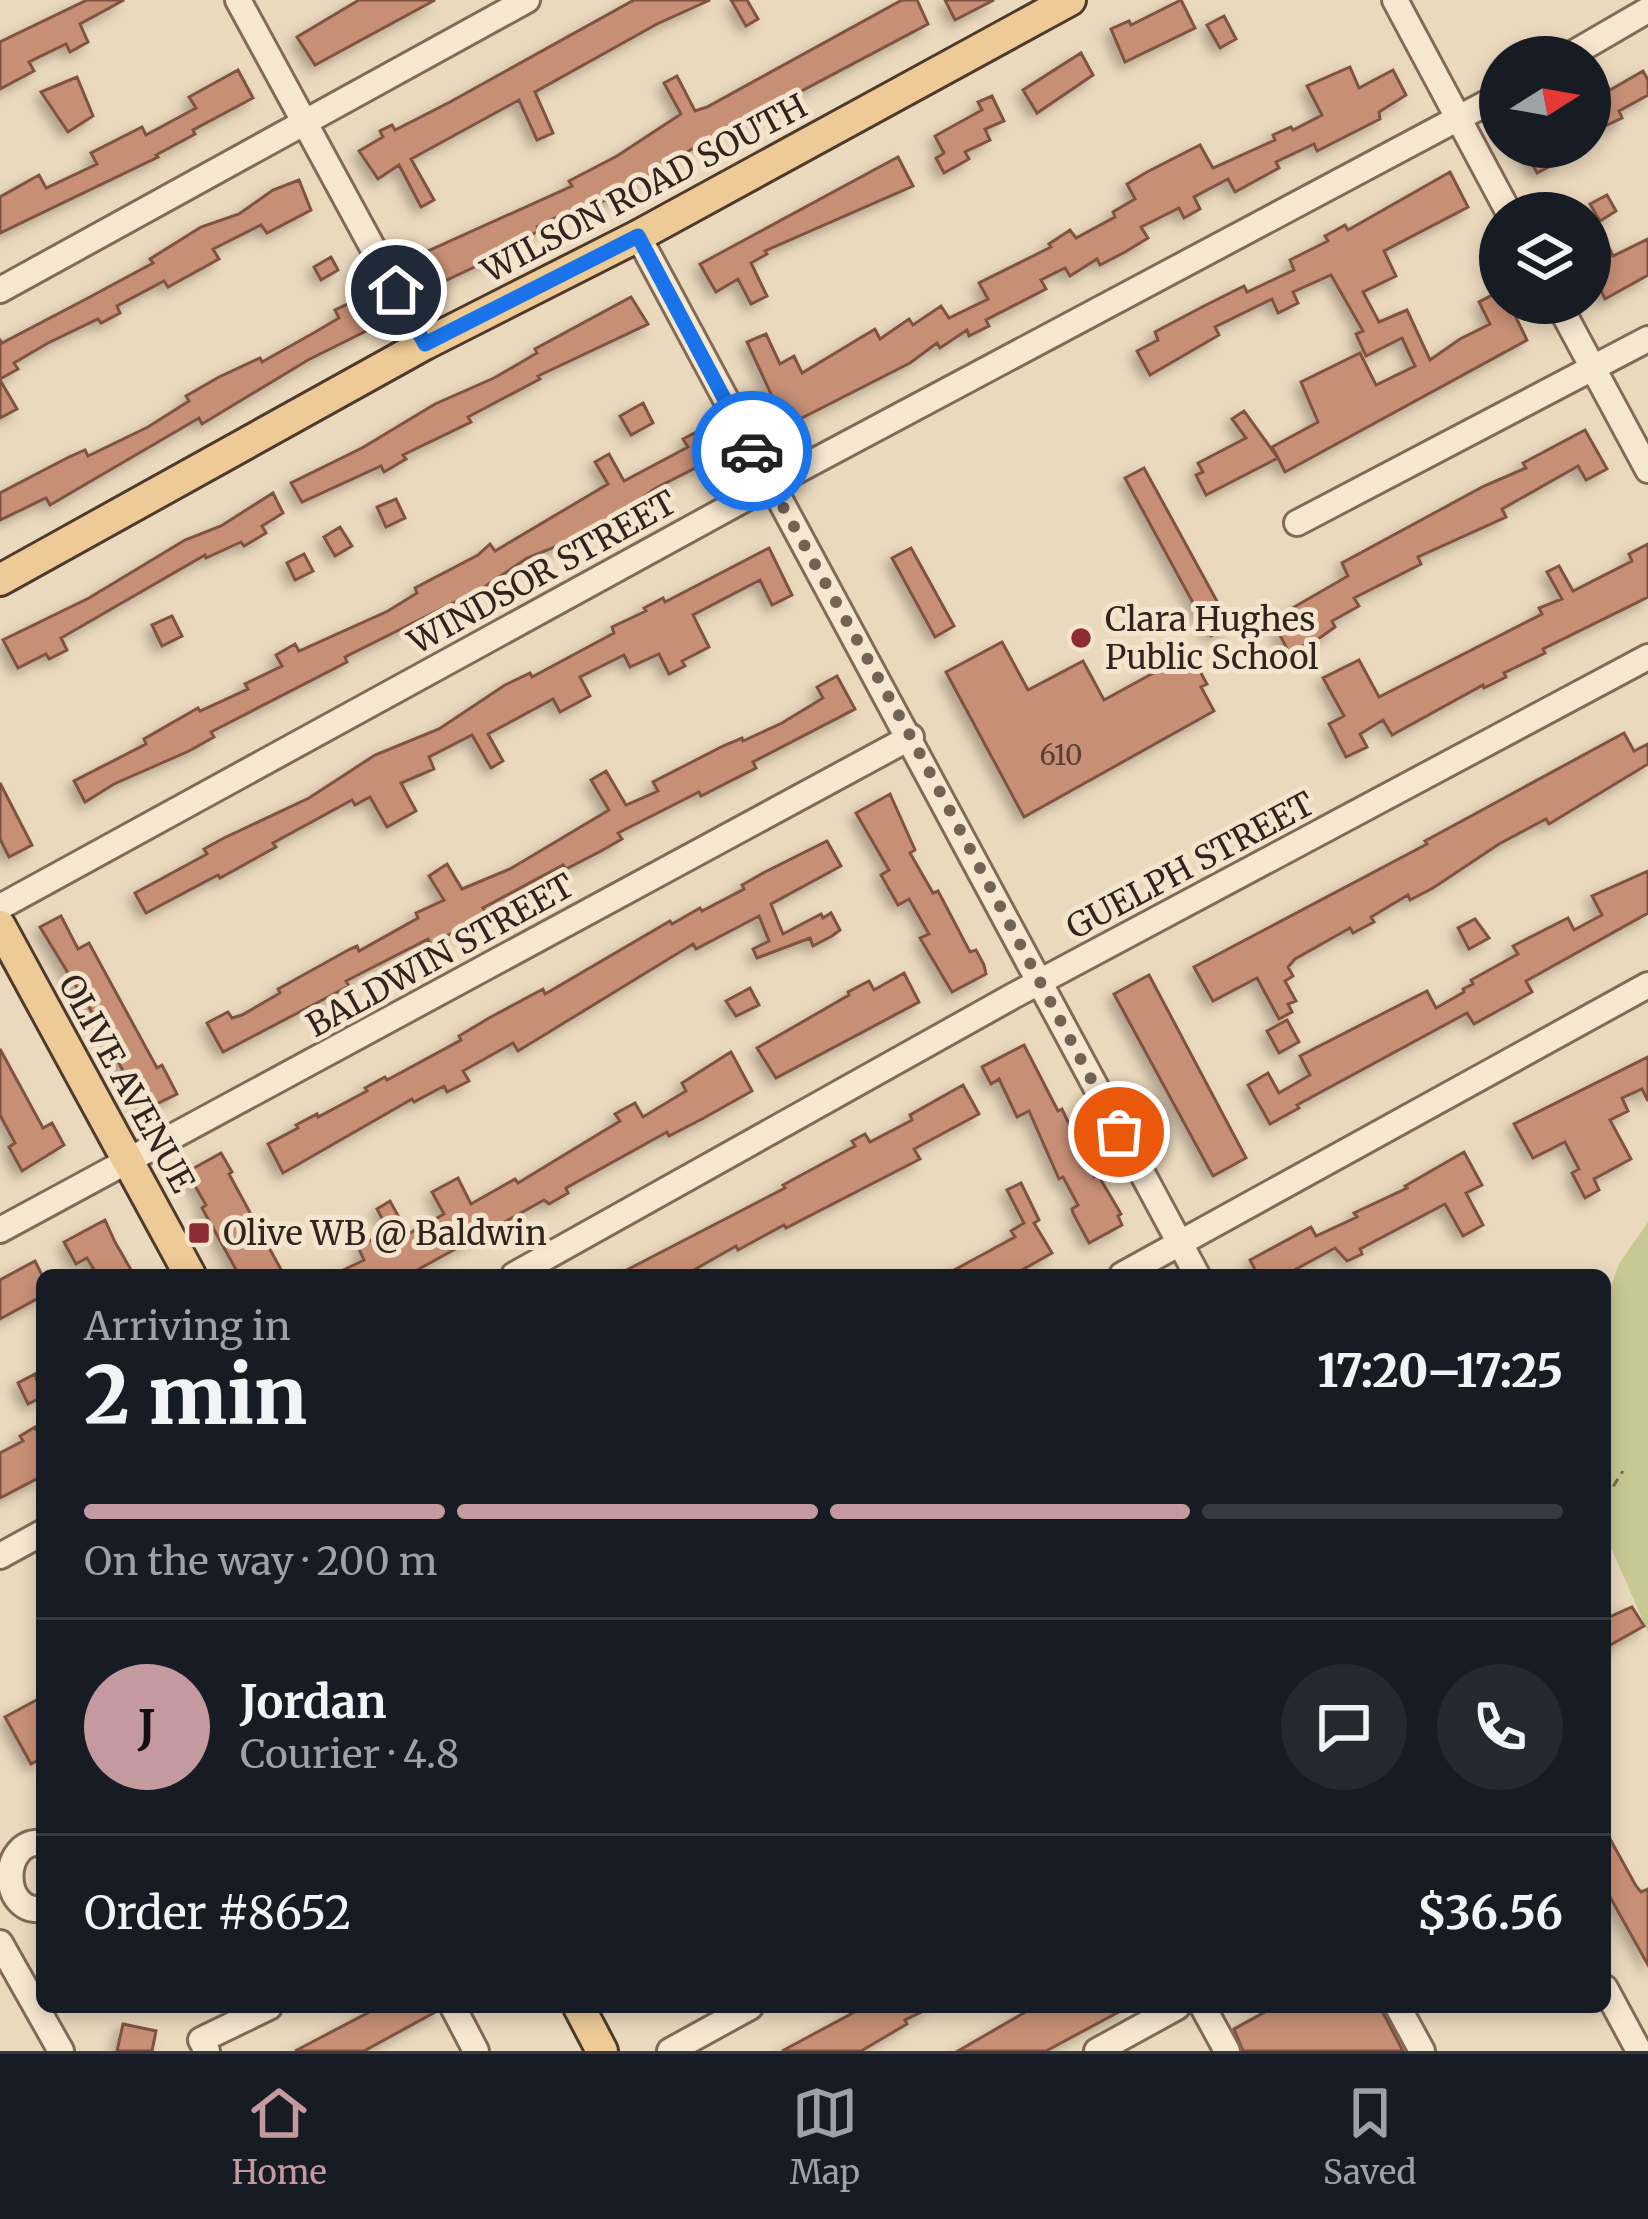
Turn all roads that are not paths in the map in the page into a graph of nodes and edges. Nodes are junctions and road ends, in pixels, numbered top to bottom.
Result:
1 (238, 0) edge
2 (527, 0) edge
3 (1395, 0) edge
4 (1064, 2) edge
5 (1648, 10) edge
6 (1603, 36) edge
7 (1479, 108) edge
8 (1459, 120) junction
9 (305, 121) junction
10 (1498, 192) edge
11 (638, 236) junction
12 (0, 290) edge
13 (1569, 324) edge
14 (1648, 339) edge
15 (425, 344) junction
16 (1594, 370) junction
17 (1648, 470) edge
18 (770, 484) junction
19 (1297, 523) dead end
20 (0, 580) edge
21 (1648, 657) edge
22 (911, 737) junction
23 (0, 907) edge
24 (0, 926) edge
25 (1038, 983) junction
26 (1648, 985) edge
27 (129, 1161) junction
28 (0, 1230) edge
29 (1179, 1244) junction
30 (187, 1269) edge
31 (525, 1269) edge
32 (1133, 1269) edge
33 (1194, 1269) edge
34 (36, 1536) edge
35 (0, 1556) edge
36 (36, 1843) edge
37 (2, 1896) edge
38 (36, 1909) edge
39 (0, 1943) edge
40 (1611, 1999) edge
41 (36, 2007) edge
42 (40, 2013) edge
43 (259, 2013) edge
44 (456, 2013) edge
45 (582, 2013) edge
46 (739, 2013) edge
47 (1166, 2013) edge
48 (1206, 2013) edge
49 (1401, 2013) edge
50 (204, 2046) edge
51 (61, 2051) edge
52 (476, 2051) edge
53 (602, 2051) edge
54 (670, 2051) edge
55 (1097, 2051) edge
56 (1227, 2051) edge
57 (1422, 2051) edge
58 (1640, 2051) edge

1 - 9 street
2 - 9 street
3 - 8 street
4 - 11 main road, WILSON ROAD SOUTH
5 - 6 street
7 - 8 street, WINDSOR STREET
8 - 10 street
8 - 18 street, WINDSOR STREET
9 - 12 street
9 - 15 street
11 - 15 main road, WILSON ROAD SOUTH
11 - 18 street
13 - 16 street
14 - 16 street
15 - 20 main road, WILSON ROAD SOUTH
16 - 17 street
16 - 19 street
18 - 22 street
18 - 23 street, WINDSOR STREET
21 - 25 street, GUELPH STREET
22 - 25 street
22 - 27 street, BALDWIN STREET
24 - 27 main road, OLIVE AVENUE
25 - 29 street
25 - 31 street, GUELPH STREET
26 - 29 street
27 - 28 street, BALDWIN STREET
27 - 30 main road, OLIVE AVENUE
29 - 32 street
29 - 33 street
34 - 35 street
36 - 37 street
37 - 38 street
39 - 41 street
40 - 58 street
42 - 51 street
43 - 50 street
44 - 52 street
45 - 53 main road
46 - 54 street
47 - 55 street
48 - 56 street
49 - 57 street

